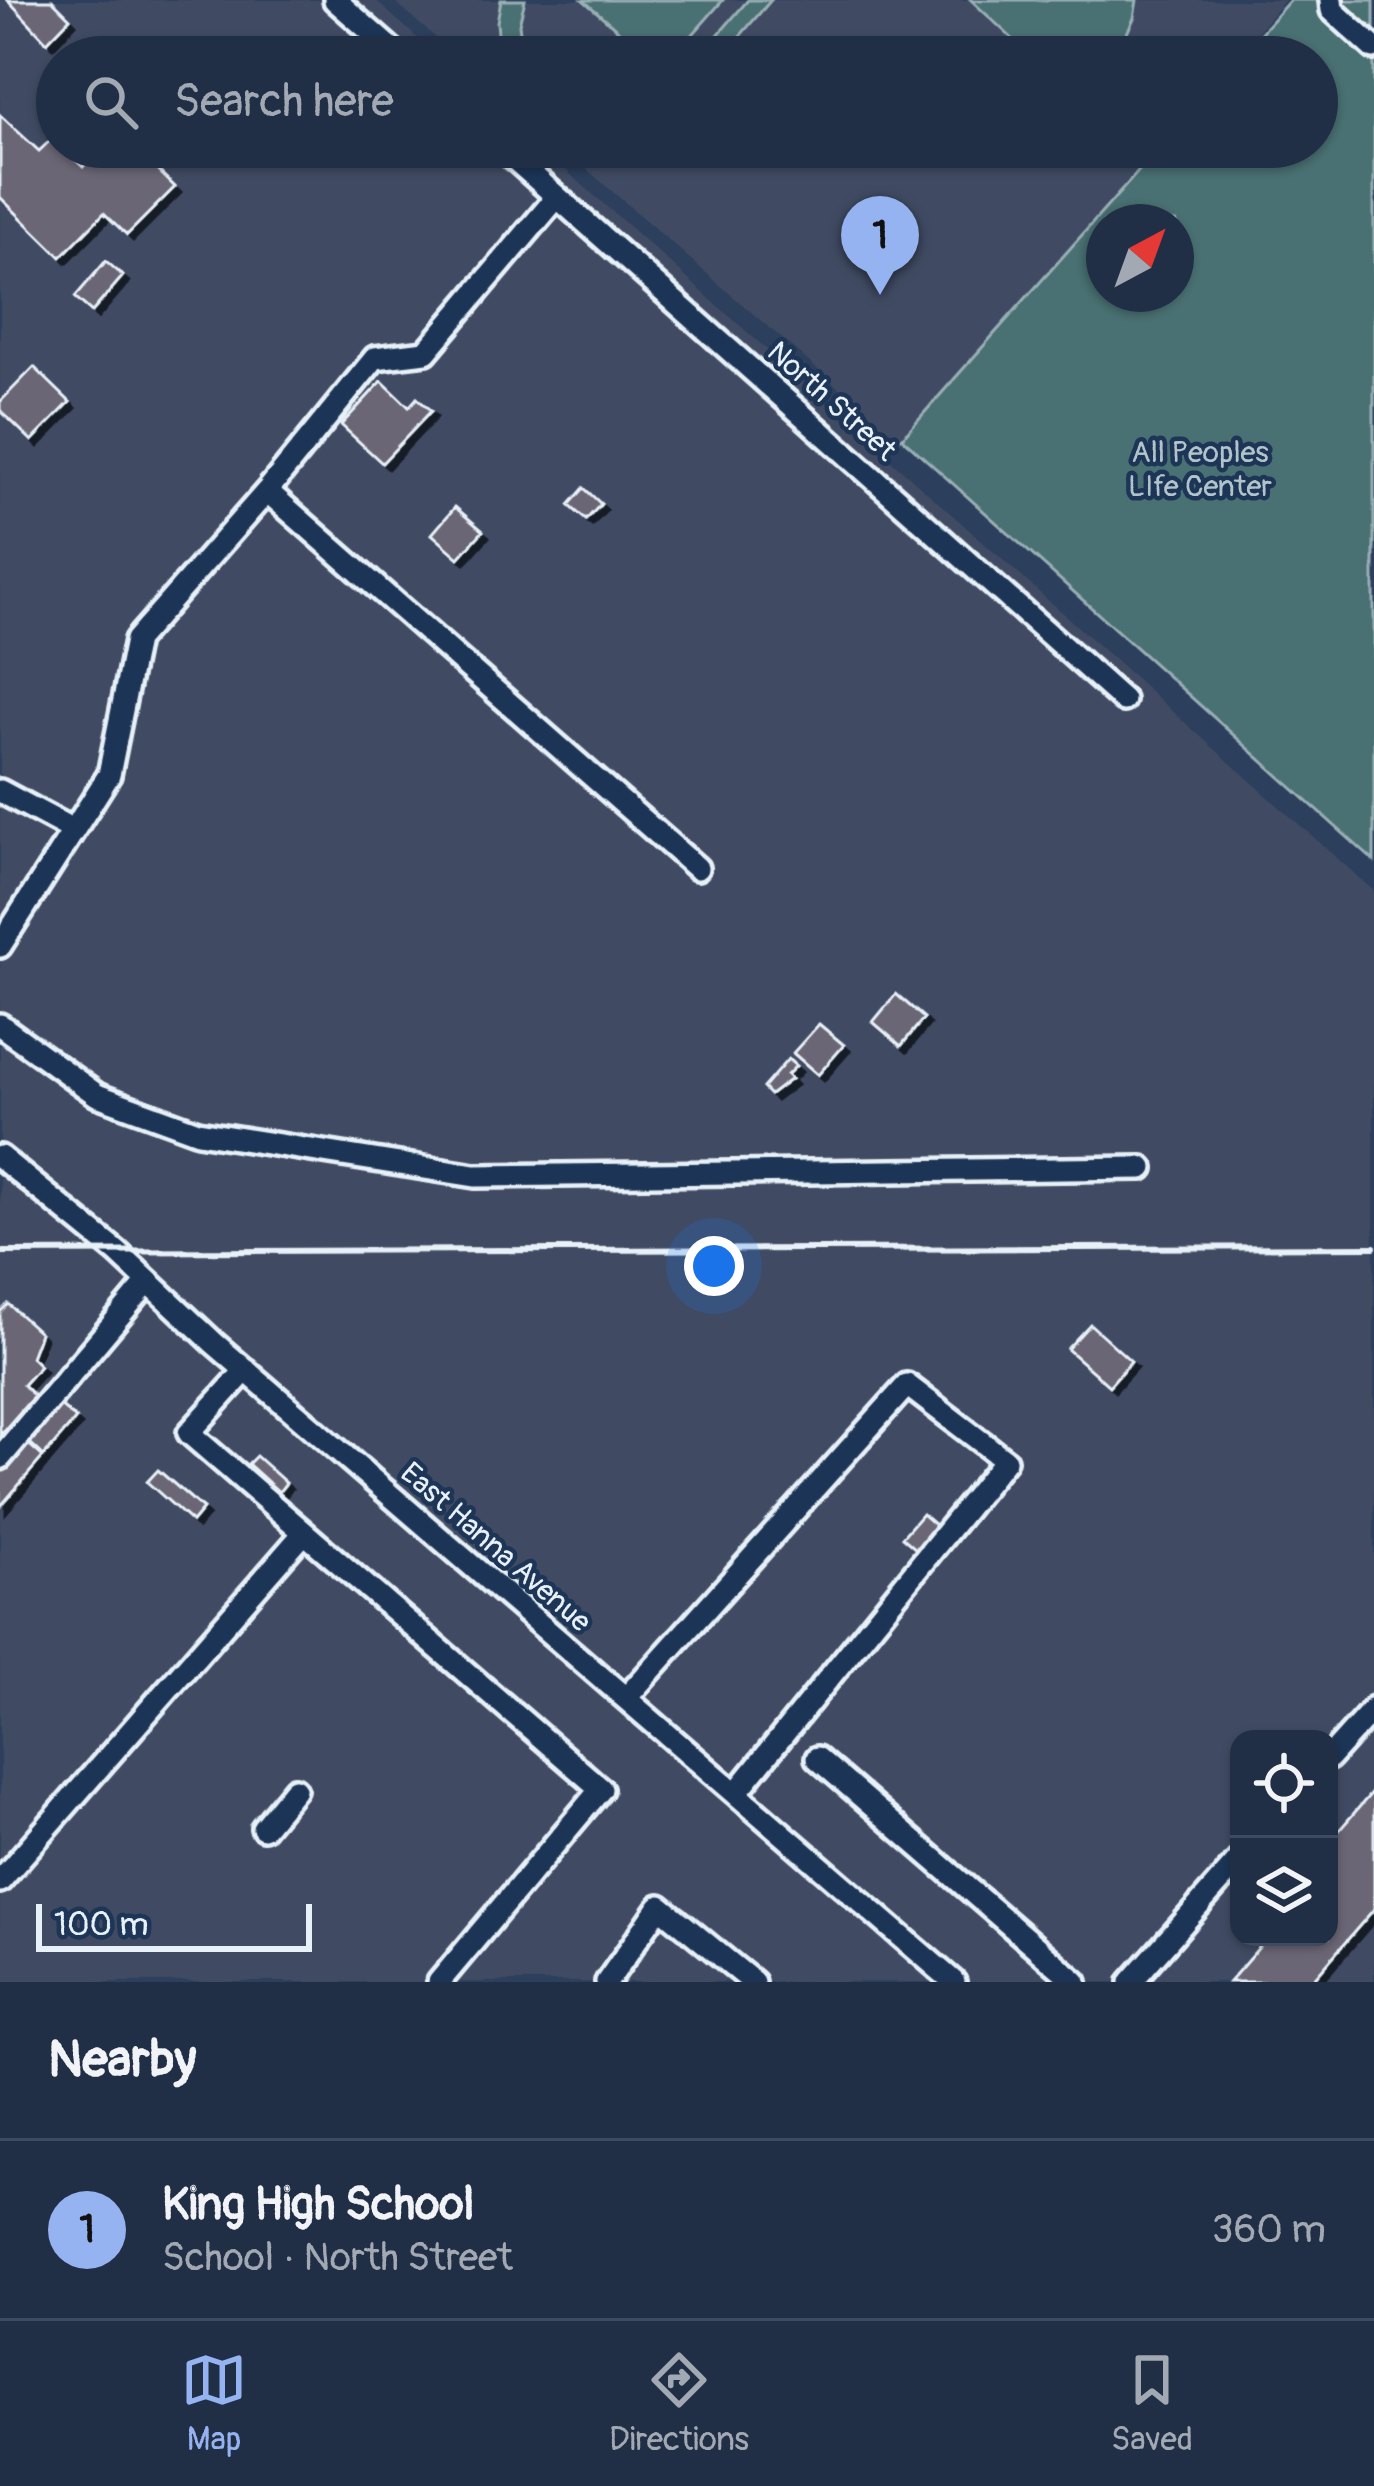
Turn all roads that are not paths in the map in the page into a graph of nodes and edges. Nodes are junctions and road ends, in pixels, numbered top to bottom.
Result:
1 (335, 0) edge
2 (1331, 0) edge
3 (376, 36) edge
4 (1374, 47) edge
5 (525, 168) edge
6 (557, 197) junction
7 (267, 491) junction
8 (1123, 700) dead end
9 (0, 791) edge
10 (74, 830) junction
11 (697, 868) dead end
12 (0, 946) edge
13 (0, 1025) edge
14 (0, 1157) edge
15 (1142, 1168) dead end
16 (148, 1282) junction
17 (246, 1370) junction
18 (0, 1458) edge
19 (303, 1534) junction
20 (626, 1699) junction
21 (1374, 1708) edge
22 (1338, 1748) edge
23 (817, 1758) dead end
24 (295, 1789) dead end
25 (736, 1793) junction
26 (263, 1828) dead end
27 (1230, 1870) edge
28 (0, 1881) edge
29 (439, 1982) edge
30 (607, 1982) edge
31 (753, 1982) edge
32 (954, 1982) edge
33 (1076, 1982) edge
34 (1131, 1982) edge

1 - 3 street
2 - 4 street
5 - 6 street, North Street
6 - 7 street
6 - 8 street, North Street
7 - 10 street
7 - 11 street
9 - 10 street
10 - 12 street
13 - 15 street
14 - 16 street, East Hanna Avenue
16 - 17 street, East Hanna Avenue
16 - 18 street
17 - 19 street
17 - 20 street, East Hanna Avenue
19 - 28 street
19 - 29 street
20 - 25 street, East Hanna Avenue
20 - 25 street
21 - 22 street
23 - 33 street
24 - 26 street
25 - 32 street, East Hanna Avenue
27 - 34 street
30 - 31 street

